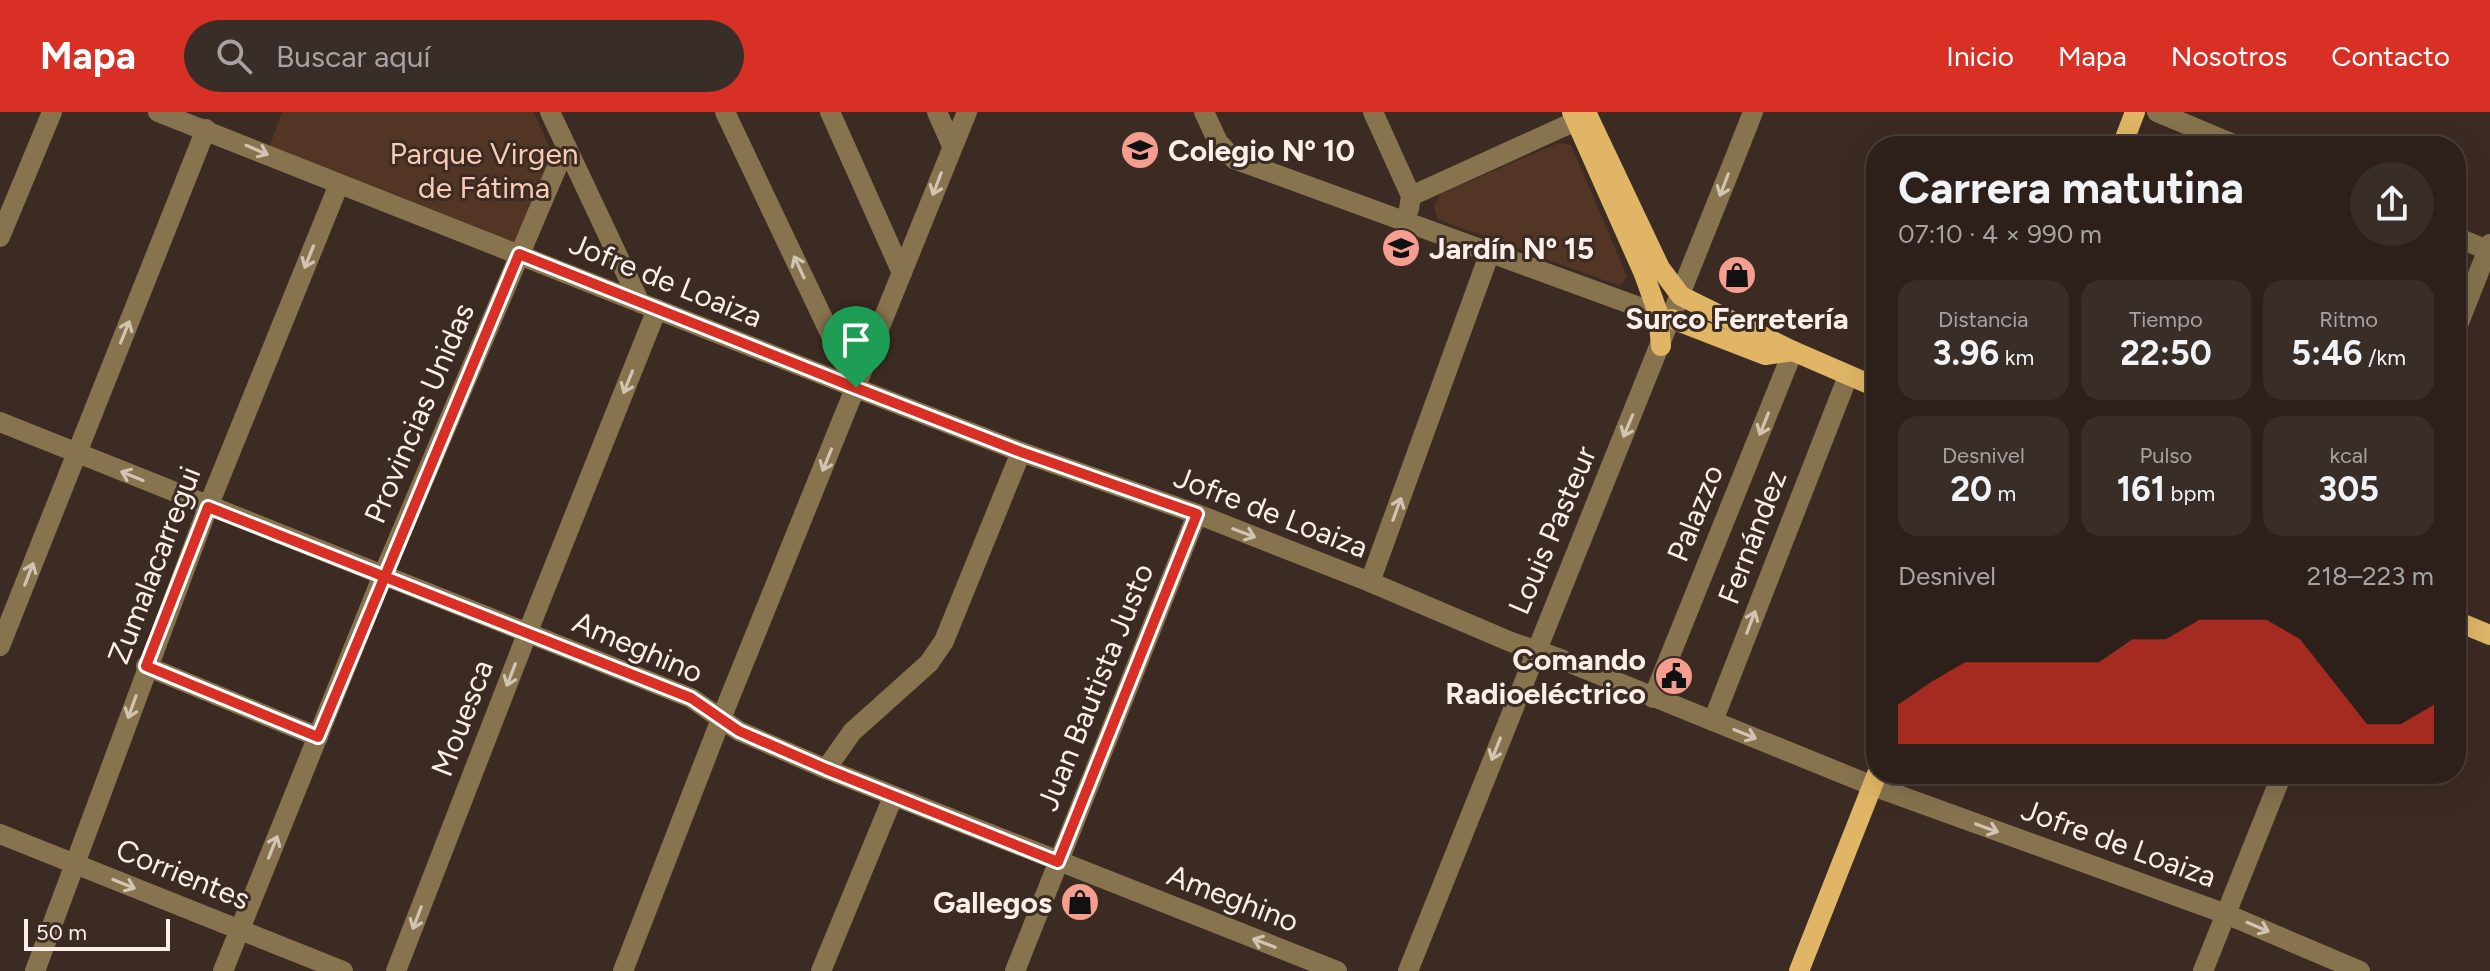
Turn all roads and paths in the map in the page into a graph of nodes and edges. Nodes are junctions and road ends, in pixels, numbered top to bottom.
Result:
1 (52, 112) edge
2 (158, 112) edge
3 (550, 112) edge
4 (725, 112) edge
5 (830, 112) edge
6 (937, 112) edge
7 (967, 112) edge
8 (1204, 112) edge
9 (1373, 112) edge
10 (1753, 112) edge
11 (2135, 112) edge
12 (2157, 112) edge
13 (1578, 115) edge
14 (206, 129) junction
15 (2126, 136) edge
16 (2214, 136) edge
17 (566, 146) junction
18 (952, 146) junction
19 (339, 184) junction
20 (1411, 196) junction
21 (1407, 221) junction
22 (0, 237) edge
23 (2466, 240) edge
24 (2489, 248) edge
25 (1490, 252) junction
26 (519, 254) junction
27 (902, 273) junction
28 (1681, 296) junction
29 (2466, 305) edge
30 (648, 306) junction
31 (1665, 316) junction
32 (1793, 351) junction
33 (1848, 376) junction
34 (1866, 383) edge
35 (856, 388) junction
36 (0, 422) edge
37 (1021, 452) junction
38 (76, 453) junction
39 (208, 507) junction
40 (1197, 514) junction
41 (383, 575) junction
42 (1370, 582) junction
43 (2466, 625) edge
44 (527, 634) junction
45 (2490, 635) edge
46 (0, 646) edge
47 (1535, 650) junction
48 (146, 666) junction
49 (1653, 698) junction
50 (721, 719) junction
51 (1713, 721) junction
52 (318, 737) junction
53 (826, 769) junction
54 (1866, 777) edge
55 (1873, 784) edge
56 (1885, 784) edge
57 (2278, 784) edge
58 (893, 797) junction
59 (0, 834) edge
60 (1058, 862) junction
61 (76, 864) junction
62 (2226, 914) junction
63 (239, 929) junction
64 (35, 971) edge
65 (223, 971) edge
66 (343, 971) edge
67 (396, 971) edge
68 (623, 971) edge
69 (821, 971) edge
70 (1015, 971) edge
71 (1337, 971) edge
72 (1408, 971) edge
73 (1799, 971) edge
74 (2203, 971) edge
75 (2360, 971) edge

1 - 22 street
2 - 14 street, Jofre de Loaiza
3 - 17 street
35 -> 4 street
5 - 27 street
6 - 18 street
7 - 18 street
8 - 21 street
9 - 20 street
10 -> 28 street, Louis Pasteur
11 - 15 main road
12 - 16 street
13 - 20 street
13 - 28 main road
13 - 31 main road
14 -> 19 street, Jofre de Loaiza
38 -> 14 street
17 - 26 street, Provincias Unidas
17 - 30 street
18 -> 27 street
19 - 26 street, Jofre de Loaiza
19 -> 39 street, Zumalacarregui
20 - 21 street
21 - 25 street
23 - 24 street
24 - 29 street
25 - 31 street
42 -> 25 street
26 - 30 street, Jofre de Loaiza
26 - 41 street, Provincias Unidas
27 - 35 street
28 - 31 street, Louis Pasteur
28 - 32 main road
30 - 35 street, Jofre de Loaiza
30 -> 44 street, Mouesca
31 - 32 main road
31 -> 47 street, Louis Pasteur
32 - 33 main road
32 -> 49 street, Palazzo
33 - 34 main road
51 -> 33 street, Fernández
35 - 37 street, Jofre de Loaiza
35 -> 50 street
36 - 38 street, Ameghino
37 - 40 street, Jofre de Loaiza
37 - 53 street
39 -> 38 street, Ameghino
46 -> 38 street
39 - 41 street, Ameghino
39 - 48 street, Zumalacarregui
40 -> 42 street, Jofre de Loaiza
40 - 60 street, Juan Bautista Justo
41 - 44 street, Ameghino
41 - 52 street, Provincias Unidas
42 - 47 street, Jofre de Loaiza
43 - 45 main road
44 - 50 street, Ameghino
44 -> 67 street, Mouesca
47 - 49 street, Jofre de Loaiza
47 -> 72 street, Louis Pasteur
48 - 52 street
48 -> 61 street, Zumalacarregui
49 - 51 street, Jofre de Loaiza
50 - 53 street, Ameghino
50 - 68 street
51 -> 54 street, Jofre de Loaiza
63 -> 52 street, Provincias Unidas
53 - 58 street, Ameghino
55 - 73 main road
56 -> 62 street, Jofre de Loaiza
57 - 62 street
58 - 60 street, Ameghino
58 - 69 street
59 - 61 street, Corrientes
60 - 70 street, Juan Bautista Justo
71 -> 60 street, Ameghino
61 -> 63 street, Corrientes
61 - 64 street, Zumalacarregui
62 - 74 street
62 -> 75 street, Jofre de Loaiza
63 - 65 street, Provincias Unidas
63 - 66 street, Corrientes

